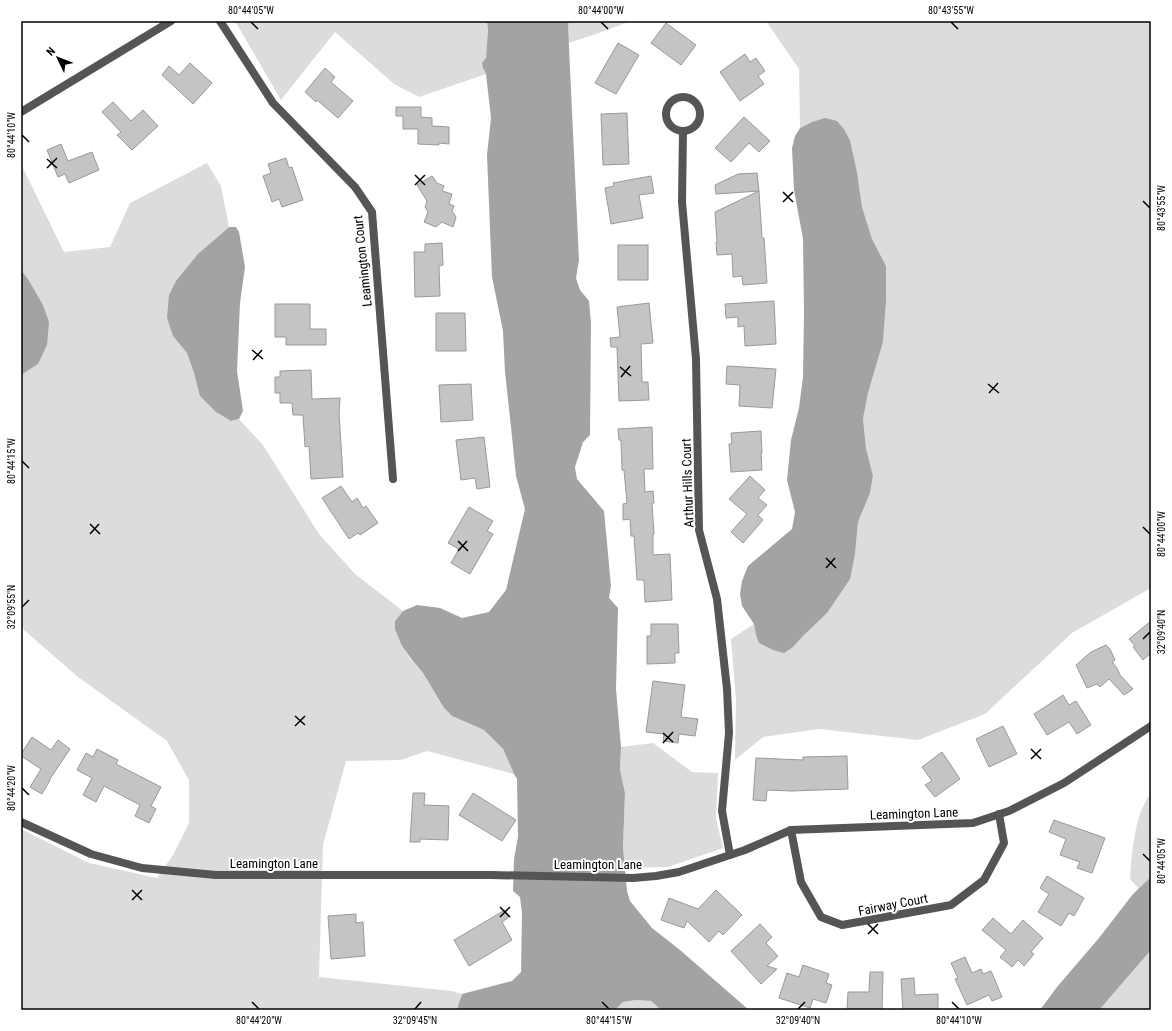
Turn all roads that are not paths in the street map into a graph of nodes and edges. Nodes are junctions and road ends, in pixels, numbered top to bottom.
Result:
1 (171, 21) edge
2 (220, 21) edge
3 (21, 112) edge
4 (683, 131) junction
5 (393, 479) dead end
6 (1151, 726) edge
7 (999, 814) junction
8 (21, 822) edge
9 (791, 830) junction
10 (730, 855) junction

1 - 3 street
2 - 5 street, Leamington Court
4 - 4 street
4 - 10 street, Arthur Hills Court
6 - 7 street, Leamington Lane
7 - 9 street, Leamington Lane
7 - 9 street, Fairway Court
8 - 10 street, Leamington Lane
9 - 10 street, Leamington Lane

